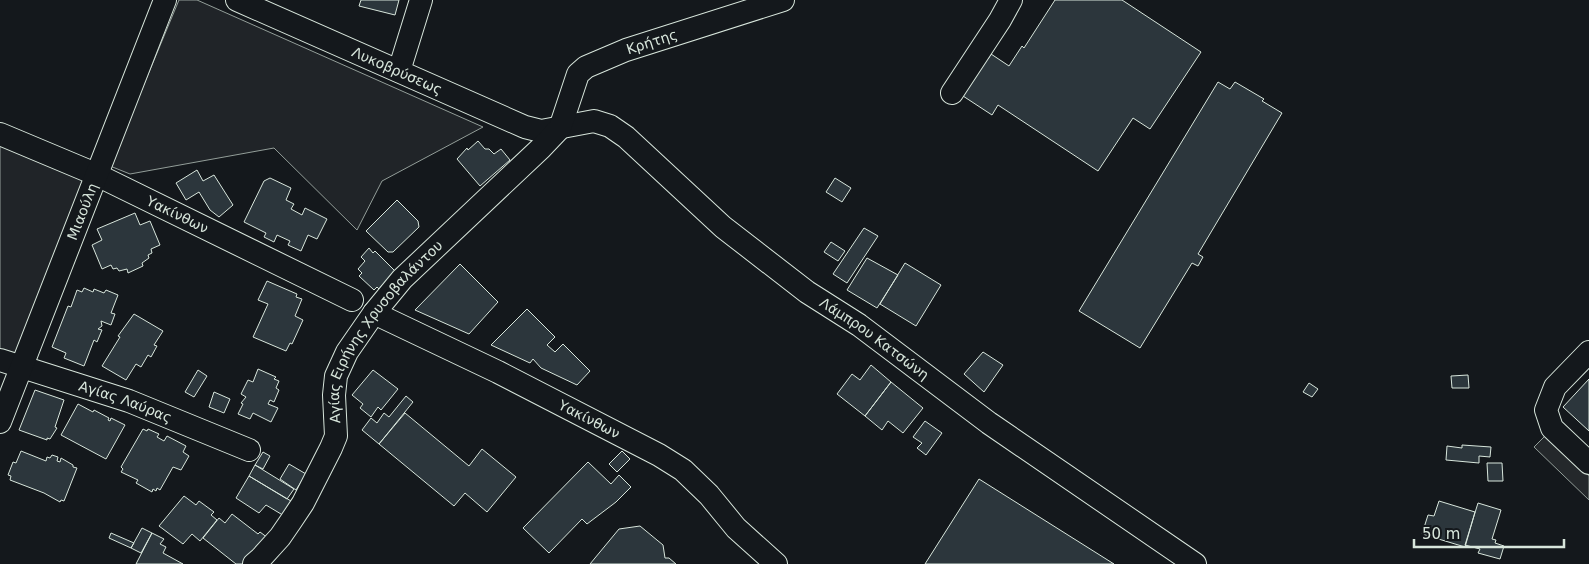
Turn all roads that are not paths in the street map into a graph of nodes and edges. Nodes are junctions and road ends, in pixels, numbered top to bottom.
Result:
1 (165, 0) edge
2 (236, 0) edge
3 (421, 0) edge
4 (783, 0) edge
5 (1012, 0) edge
6 (399, 72) junction
7 (952, 93) dead end
8 (560, 128) junction
9 (0, 134) edge
10 (98, 175) junction
11 (352, 300) dead end
12 (374, 313) junction
13 (1589, 352) edge
14 (0, 360) edge
15 (22, 367) junction
16 (0, 422) edge
17 (249, 450) dead end
18 (1589, 462) edge
19 (254, 564) edge
20 (776, 564) edge
21 (1195, 564) edge

1 - 10 street, Μιαούλη
2 - 6 street, Λυκοβρύσεως
3 - 6 street
4 - 8 street, Κρήτης
5 - 7 street
6 - 8 street, Λυκοβρύσεως
8 - 12 street, Αγίας Ειρήνης Χρυσοβαλάντου
8 - 21 street, Λάμπρου Κατσώνη
9 - 10 street, Υακίνθων
10 - 11 street, Υακίνθων
10 - 15 street, Μιαούλη
12 - 19 street, Αγίας Ειρήνης Χρυσοβαλάντου
12 - 20 street, Υακίνθων
13 - 18 street
14 - 15 street, Αγίας Λαύρας
15 - 16 street, Μιαούλη
15 - 17 street, Αγίας Λαύρας

